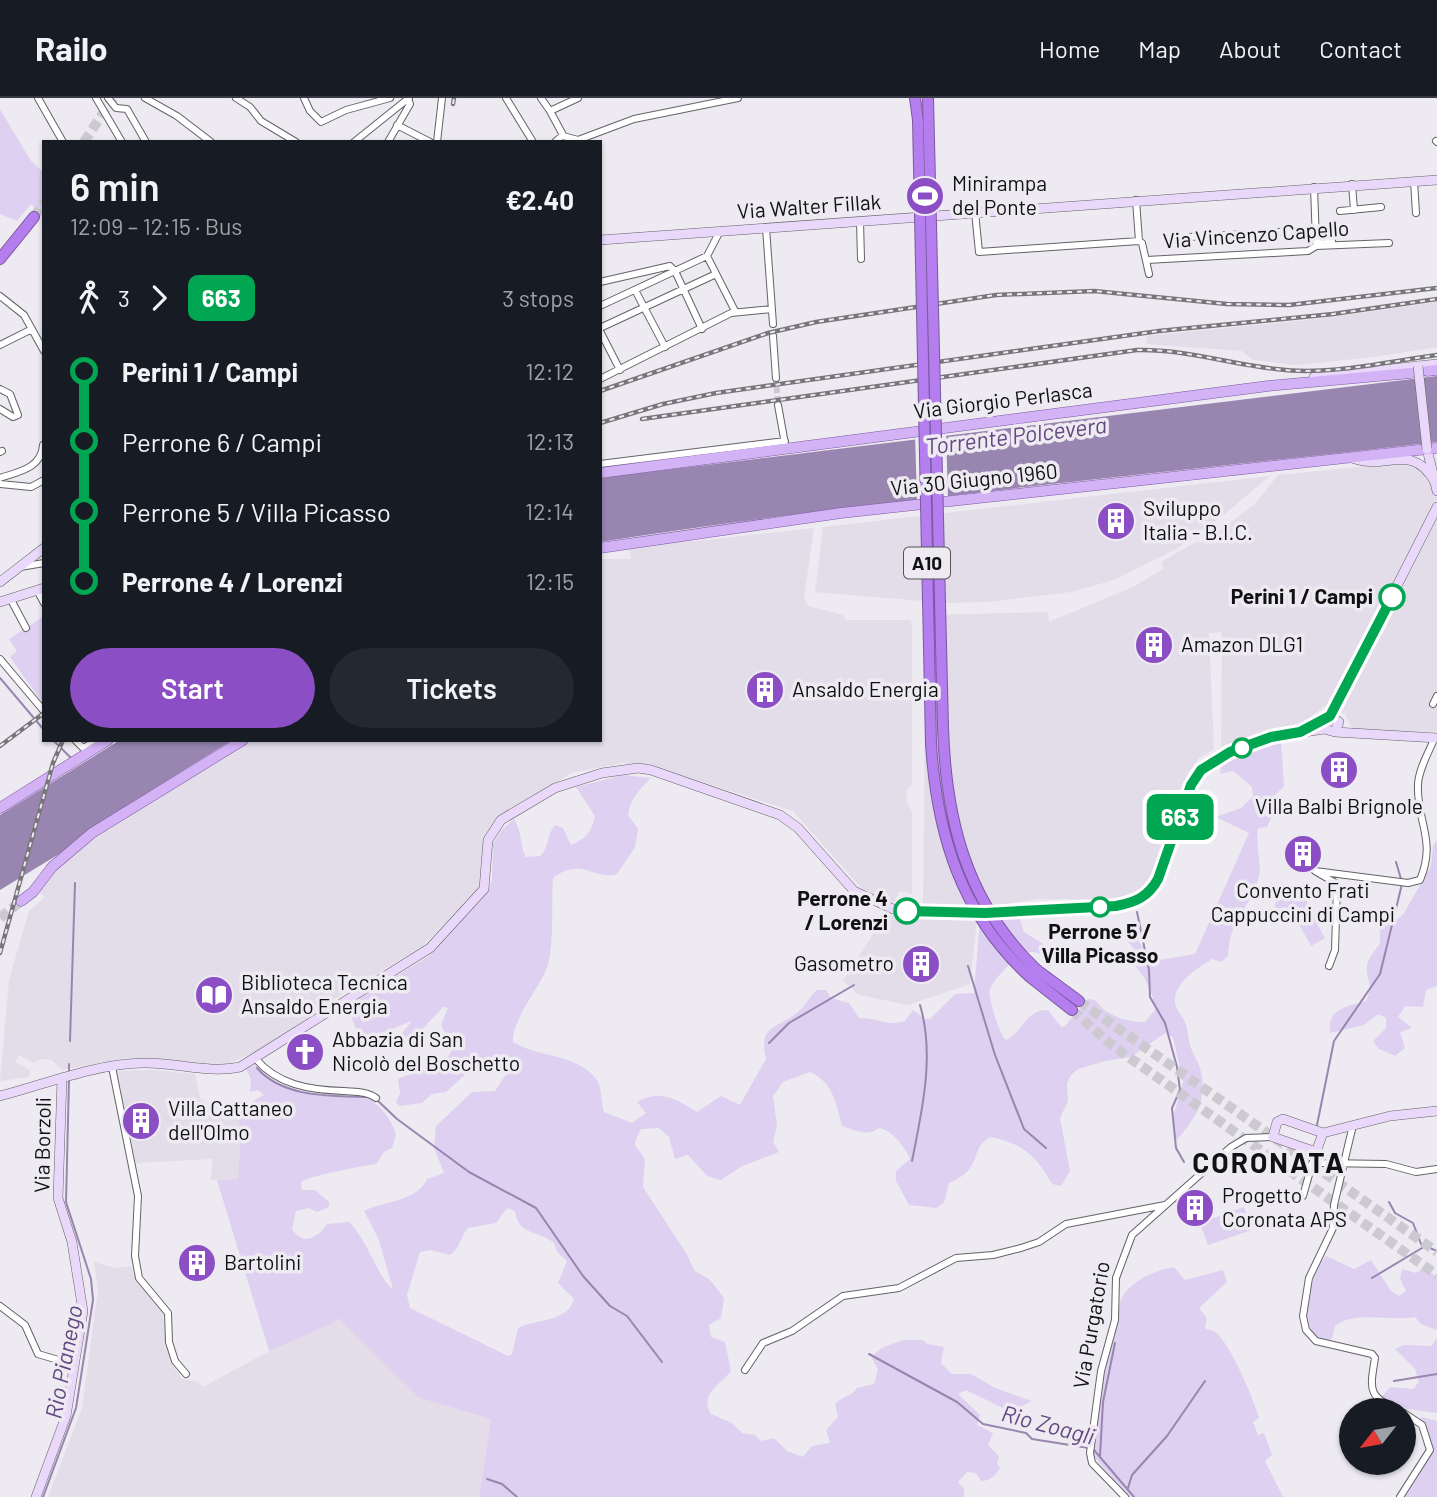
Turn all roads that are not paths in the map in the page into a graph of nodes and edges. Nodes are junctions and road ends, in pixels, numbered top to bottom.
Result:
1 (38, 98) edge
2 (96, 98) edge
3 (107, 98) edge
4 (145, 98) edge
5 (236, 98) edge
6 (304, 98) edge
7 (390, 98) edge
8 (409, 98) edge
9 (442, 98) edge
10 (506, 98) edge
11 (541, 98) edge
12 (578, 98) edge
13 (738, 98) edge
14 (917, 98) edge
15 (928, 98) edge
16 (550, 111) junction
17 (397, 125) junction
18 (563, 136) junction
19 (62, 140) edge
20 (121, 140) edge
21 (145, 140) edge
22 (208, 140) edge
23 (293, 140) edge
24 (356, 140) edge
25 (389, 140) edge
26 (426, 140) edge
27 (437, 140) edge
28 (532, 140) edge
29 (558, 140) edge
30 (1437, 180) edge
31 (1414, 181) junction
32 (1352, 184) junction
33 (1314, 187) junction
34 (1136, 200) junction
35 (1381, 206) dead end
36 (1354, 210) junction
37 (1340, 211) dead end
38 (975, 212) junction
39 (1416, 213) dead end
40 (34, 217) tunnel mouth
41 (860, 221) junction
42 (766, 228) junction
43 (1315, 230) junction
44 (720, 231) junction
45 (1188, 237) dead end
46 (602, 240) edge
47 (1139, 241) junction
48 (1332, 241) dead end
49 (1389, 243) dead end
50 (707, 256) junction
51 (0, 259) edge
52 (861, 259) dead end
53 (1147, 260) junction
54 (675, 271) junction
55 (716, 274) junction
56 (1149, 274) dead end
57 (602, 282) edge
58 (682, 289) junction
59 (635, 290) junction
60 (0, 296) edge
61 (602, 305) edge
62 (643, 306) junction
63 (772, 309) junction
64 (736, 311) junction
65 (772, 324) dead end
66 (702, 328) junction
67 (32, 329) junction
68 (602, 329) edge
69 (602, 334) edge
70 (773, 335) dead end
71 (0, 344) edge
72 (42, 347) edge
73 (664, 347) junction
74 (1437, 364) edge
75 (620, 370) junction
76 (1423, 370) edge
77 (602, 378) edge
78 (776, 378) tunnel mouth
79 (0, 389) edge
80 (778, 405) tunnel mouth
81 (0, 409) edge
82 (785, 444) junction
83 (1432, 449) edge
84 (42, 456) edge
85 (1352, 458) junction
86 (1437, 459) edge
87 (602, 464) edge
88 (602, 473) edge
89 (0, 478) edge
90 (42, 481) edge
91 (0, 484) edge
92 (1436, 485) edge
93 (1437, 507) edge
94 (602, 548) edge
95 (42, 550) edge
96 (42, 563) edge
97 (20, 567) junction
98 (0, 582) edge
99 (40, 589) edge
100 (3, 601) edge
101 (26, 628) dead end
102 (0, 659) edge
103 (1437, 696) edge
104 (1433, 704) dead end
105 (42, 708) edge
106 (1331, 721) junction
107 (1363, 735) junction
108 (1436, 738) edge
109 (77, 742) edge
110 (94, 742) edge
111 (105, 742) edge
112 (240, 742) edge
113 (0, 808) edge
114 (21, 901) tunnel mouth
115 (1329, 966) dead end
116 (1034, 973) junction
117 (1075, 1006) tunnel mouth
118 (255, 1058) junction
119 (111, 1067) junction
120 (70, 1076) junction
121 (40, 1085) junction
122 (0, 1096) edge
123 (376, 1098) dead end
124 (62, 1101) junction
125 (1437, 1111) edge
126 (1353, 1125) junction
127 (1323, 1133) junction
128 (1273, 1137) junction
129 (1315, 1155) junction
130 (1346, 1163) junction
131 (1437, 1169) edge
132 (1303, 1196) dead end
133 (1165, 1205) junction
134 (0, 1306) edge
135 (75, 1365) junction
136 (746, 1370) dead end
137 (186, 1374) dead end
138 (1379, 1398) edge
139 (1416, 1421) edge
140 (1416, 1472) edge
141 (1414, 1475) edge
142 (36, 1497) edge
143 (1125, 1497) edge
144 (1400, 1497) edge

1 - 19 street
2 - 20 street
3 - 21 street
4 - 22 street
5 - 23 street
6 - 7 street
8 - 17 street
8 - 24 street
9 - 27 street
10 - 28 street
11 - 16 street
12 - 16 street
13 - 18 street
14 - 116 highway, A10, bridge
15 - 116 highway, A10, bridge
16 - 18 street
17 - 25 street
17 - 26 street
18 - 29 street
30 - 31 main road, Via Walter Fillak
31 - 32 main road, Via Walter Fillak
31 - 39 street
32 - 33 main road, Via Walter Fillak
32 - 36 street
33 - 34 main road, Via Walter Fillak
33 - 43 street
34 - 38 main road, Via Walter Fillak
34 - 47 street, Via Vincenzo Capello
35 - 36 street
36 - 37 street
38 - 41 main road, Via Walter Fillak
38 - 47 street
40 - 51 highway
41 - 42 main road, Via Walter Fillak
41 - 52 street
42 - 44 main road, Via Walter Fillak
42 - 63 street
43 - 45 street
43 - 48 street
44 - 46 main road, Via Walter Fillak
44 - 50 street
47 - 53 street, Via Vincenzo Capello
49 - 53 street, Via Vincenzo Capello
50 - 54 street
50 - 55 street
53 - 56 street
54 - 57 street
54 - 58 street
54 - 59 street
55 - 58 street
55 - 64 street
58 - 62 street
58 - 66 street
59 - 61 street
59 - 62 street
60 - 67 street
62 - 68 street
62 - 73 street
63 - 64 street
63 - 65 street
64 - 66 street
66 - 73 street
67 - 71 street
67 - 72 street
69 - 75 street
70 - 78 street
73 - 75 street
74 - 76 main road
75 - 77 street
76 - 82 main road, Via Giorgio Perlasca
76 - 83 main road, bridge
79 - 81 street
80 - 82 street
82 - 87 street
82 - 88 main road, Via Giorgio Perlasca
83 - 85 main road, Via 30 Giugno 1960
83 - 92 main road
84 - 89 street
85 - 92 main road, Via 30 Giugno 1960
85 - 94 main road, Via 30 Giugno 1960
86 - 92 main road
90 - 91 street
93 - 106 main road
95 - 97 main road
96 - 97 street
97 - 98 main road
99 - 100 main road
100 - 101 street
102 - 105 street
103 - 104 street
106 - 107 main road
106 - 107 main road
106 - 118 main road
107 - 108 main road
108 - 115 street
109 - 110 street
111 - 113 main road
112 - 114 main road
116 - 117 highway, A10
118 - 119 main road
118 - 123 street
119 - 120 main road
119 - 137 street
120 - 121 main road
120 - 124 main road, Via Borzoli
121 - 122 main road
121 - 124 main road
124 - 135 main road, Via Borzoli
125 - 126 main road
126 - 127 main road
126 - 130 street
127 - 128 main road
127 - 129 main road
128 - 129 main road
128 - 133 street, Via Purgatorio
129 - 130 street
129 - 132 street
130 - 131 street
130 - 138 street
133 - 136 street
133 - 143 street, Via Purgatorio
134 - 135 street
135 - 142 main road, Via Borzoli
139 - 140 street
141 - 144 street

